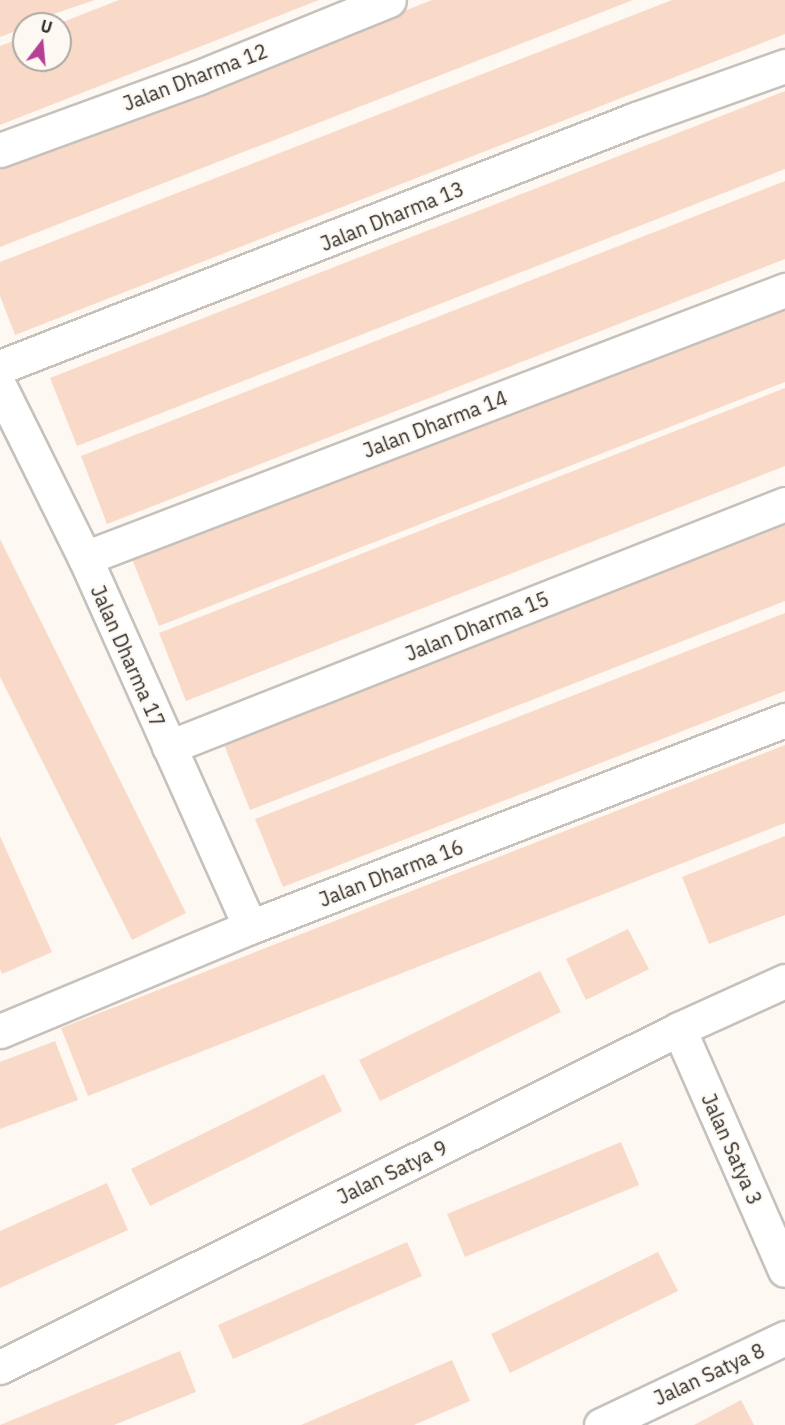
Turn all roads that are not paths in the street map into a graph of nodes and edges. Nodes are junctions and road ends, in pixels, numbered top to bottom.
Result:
1 (389, 0) edge
2 (785, 66) edge
3 (0, 150) edge
4 (785, 290) edge
5 (0, 367) edge
6 (0, 387) edge
7 (785, 504) edge
8 (85, 558) junction
9 (785, 720) edge
10 (169, 747) junction
11 (250, 927) junction
12 (785, 981) edge
13 (678, 1029) junction
14 (0, 1031) edge
15 (785, 1270) edge
16 (785, 1338) edge
17 (0, 1367) edge
18 (601, 1425) edge

1 - 3 street, Jalan Dharma 12
2 - 5 street, Jalan Dharma 13
4 - 8 street, Jalan Dharma 14
6 - 8 street, Jalan Dharma 17
7 - 10 street, Jalan Dharma 15
8 - 10 street, Jalan Dharma 17
9 - 11 street, Jalan Dharma 16
10 - 11 street, Jalan Dharma 17
11 - 14 street, Jalan Dharma 16
12 - 13 street, Jalan Satya 9
13 - 15 street, Jalan Satya 3
13 - 17 street, Jalan Satya 9
16 - 18 street, Jalan Satya 8

